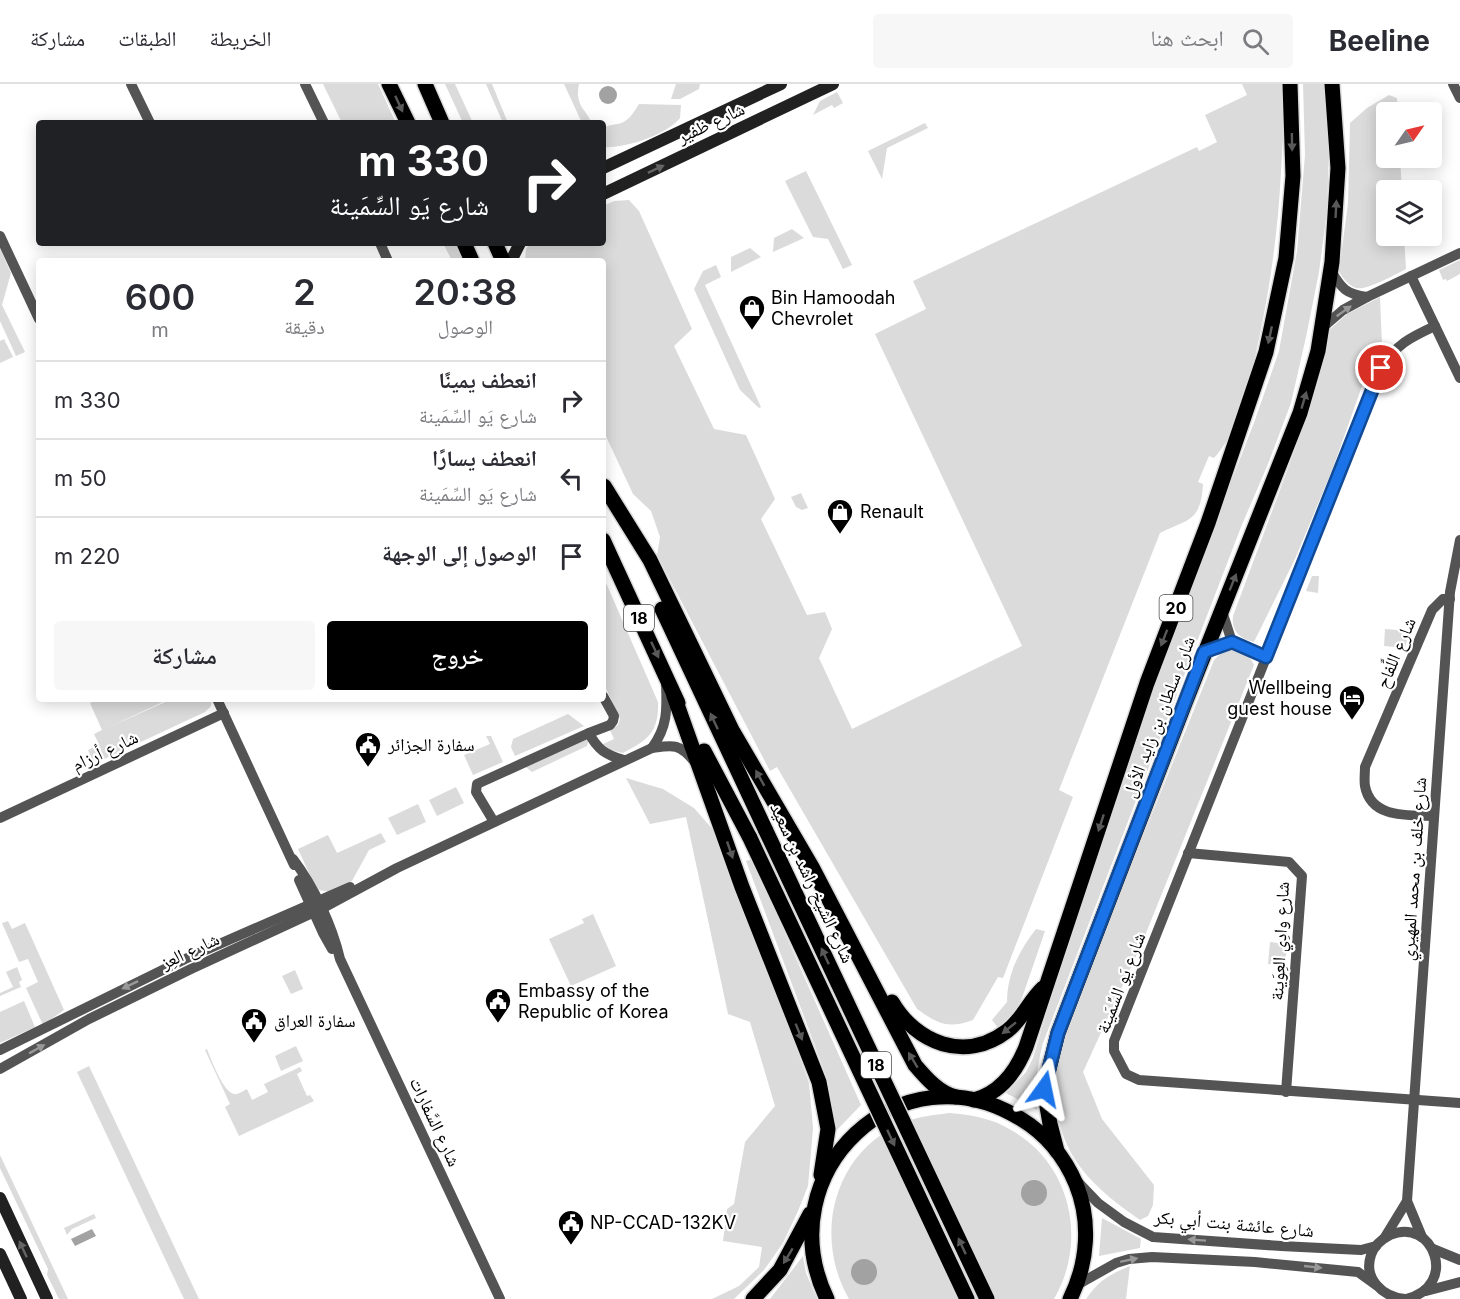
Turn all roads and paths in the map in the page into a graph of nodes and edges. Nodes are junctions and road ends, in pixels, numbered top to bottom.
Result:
1 (131, 84) edge
2 (305, 84) edge
3 (389, 84) edge
4 (425, 84) edge
5 (781, 84) edge
6 (833, 84) edge
7 (1290, 84) edge
8 (1332, 84) edge
9 (1454, 84) edge
10 (1460, 98) edge
11 (149, 120) edge
12 (323, 120) edge
13 (407, 120) edge
14 (441, 120) edge
15 (606, 167) edge
16 (606, 193) edge
17 (0, 236) edge
18 (1460, 253) edge
19 (1331, 271) junction
20 (1411, 276) junction
21 (1367, 297) junction
22 (36, 313) edge
23 (1435, 326) junction
24 (1322, 328) junction
25 (1460, 378) edge
26 (606, 490) edge
27 (606, 491) edge
28 (1460, 540) edge
29 (606, 546) edge
30 (1450, 599) junction
31 (1221, 610) junction
32 (1232, 642) junction
33 (1204, 652) junction
34 (1266, 657) junction
35 (665, 673) junction
36 (674, 696) junction
37 (219, 702) edge
38 (606, 702) edge
39 (224, 713) junction
40 (589, 733) junction
41 (652, 748) junction
42 (624, 760) junction
43 (703, 773) junction
44 (1434, 816) junction
45 (0, 818) edge
46 (494, 822) junction
47 (1188, 854) junction
48 (315, 906) junction
49 (860, 961) junction
50 (1047, 984) junction
51 (0, 1050) edge
52 (0, 1069) edge
53 (1286, 1092) junction
54 (956, 1097) junction
55 (974, 1100) junction
56 (1414, 1100) junction
57 (1460, 1103) edge
58 (1057, 1151) junction
59 (1072, 1176) junction
60 (818, 1190) junction
61 (0, 1198) edge
62 (1407, 1201) junction
63 (814, 1206) junction
64 (1422, 1238) junction
65 (1380, 1242) junction
66 (1433, 1249) junction
67 (0, 1254) edge
68 (1460, 1260) edge
69 (1460, 1282) edge
70 (1074, 1292) edge
71 (1383, 1293) edge
72 (1414, 1297) edge
73 (21, 1299) edge
74 (47, 1299) edge
75 (500, 1299) edge
76 (753, 1299) edge
77 (827, 1299) edge
78 (967, 1299) edge
79 (987, 1299) edge

1 - 11 street
2 - 12 street
3 -> 13 main road
4 - 14 main road
5 - 15 main road, شارع ظفير
16 -> 6 main road, شارع ظفير
7 -> 50 main road, شارع سلطان بن زايد الأول / 20
19 -> 8 main road, شارع سلطان بن زايد الأول / 20
9 - 10 street
17 - 22 street
18 - 20 street
19 - 21 street
19 - 24 main road, شارع سلطان بن زايد الأول / 20
20 - 21 street
20 - 23 street
24 -> 21 street
23 - 25 street
23 - 34 street, شارع يَو السِّمَينة
31 -> 24 main road, شارع سلطان بن زايد الأول / 20
49 -> 26 main road
79 -> 27 main road, شارع الشيخ راشد بن سعيد / 18, bridge
28 - 30 street, شارع خلف بن محمد المهيري
29 -> 35 main road, شارع الشيخ راشد بن سعيد / 18
30 - 44 street, شارع خلف بن محمد المهيري
30 - 44 street, شارع اللِّفاح
31 - 32 street
31 - 33 main road, شارع سلطان بن زايد الأول / 20
32 - 33 street
32 - 34 street
33 - 58 main road, شارع سلطان بن زايد الأول / 20
34 - 47 street, شارع يَو السِّمَينة
35 - 36 main road, شارع الشيخ راشد بن سعيد / 18
35 - 41 street
36 - 43 main road
36 -> 78 main road, شارع الشيخ راشد بن سعيد / 18, bridge
37 - 39 street, شارع السَّفارات
38 - 40 street
39 - 45 street, شارع أرزام
39 - 48 street, شارع السَّفارات
40 - 42 street
40 - 46 street
41 - 42 street, شارع العِز
41 - 43 street, شارع العِز
42 - 46 street, شارع العِز
43 -> 60 main road
44 - 56 street, شارع خلف بن محمد المهيري
46 - 48 street, شارع العِز
47 - 53 street, شارع وادِي العِوَينة
47 - 53 street, شارع يَو السِّمَينة
48 -> 51 street, شارع العِز
52 -> 48 street, شارع العِز
48 - 75 street, شارع السَّفارات
50 -> 49 main road
54 -> 49 main road
50 - 55 main road, شارع سلطان بن زايد الأول / 20
53 - 56 street, شارع يَو السِّمَينة
54 - 55 main road
54 - 60 main road
55 - 58 main road
56 - 57 street, شارع يَو السِّمَينة
56 - 62 street, شارع خلف بن محمد المهيري
58 - 59 main road
65 -> 59 street, شارع عائشة بنت أبي بكر
59 - 70 main road
60 - 63 main road
74 -> 61 main road
62 - 64 street, شارع خلف بن محمد المهيري
62 - 65 street, شارع خلف بن محمد المهيري
63 -> 76 main road
63 - 77 main road
64 - 65 street
64 - 66 street
65 - 71 street
66 - 68 street
66 - 72 street
67 - 73 main road
69 - 72 street
70 -> 71 street, شارع عائشة بنت أبي بكر
71 - 72 street

